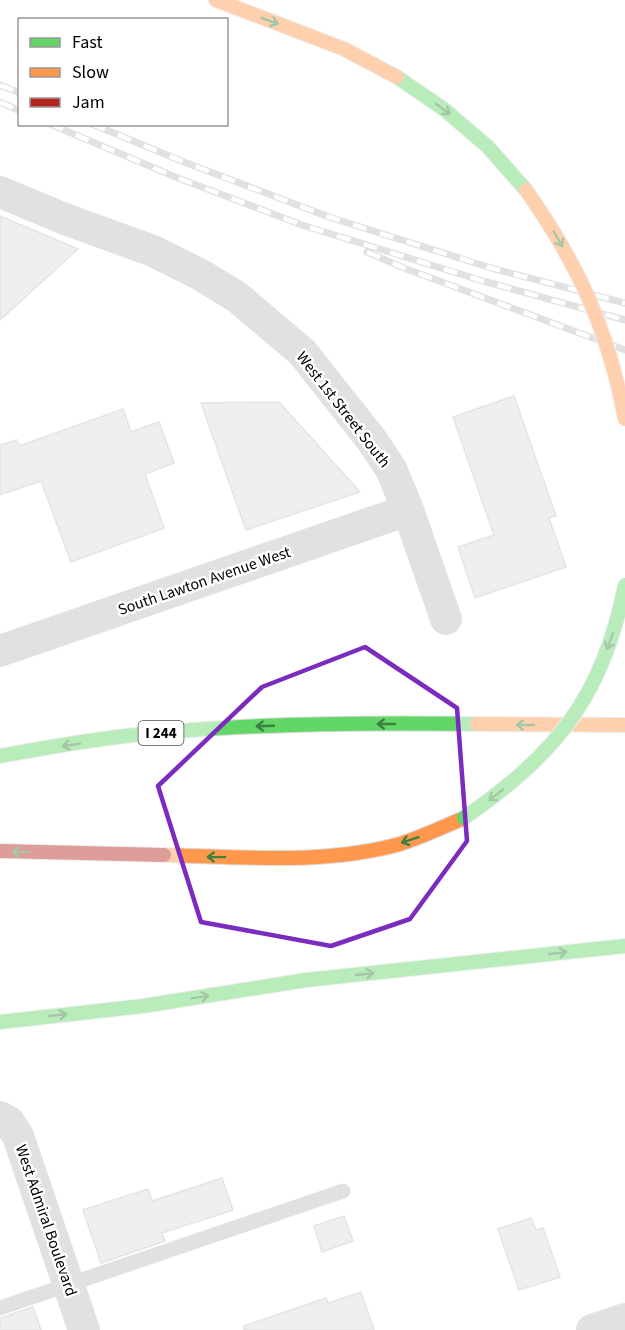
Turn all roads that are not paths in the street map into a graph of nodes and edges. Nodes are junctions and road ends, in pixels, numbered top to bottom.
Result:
1 (216, 0) edge
2 (0, 192) edge
3 (625, 418) edge
4 (408, 510) junction
5 (625, 585) edge
6 (446, 619) dead end
7 (0, 651) edge
8 (625, 725) edge
9 (0, 756) edge
10 (0, 851) edge
11 (625, 946) edge
12 (0, 1022) edge
13 (0, 1117) edge
14 (344, 1191) dead end
15 (68, 1285) junction
16 (0, 1308) edge
17 (625, 1319) edge
18 (84, 1330) edge
19 (592, 1330) edge

1 -> 3 highway, bridge
2 - 4 street, West 1st Street South
4 - 6 street, West 1st Street South
4 - 7 street, South Lawton Avenue West
5 -> 10 highway, bridge
8 -> 9 highway, I 244
12 -> 11 highway
13 - 15 street, West Admiral Boulevard
14 - 15 lane
15 - 16 lane
15 - 18 street, West Admiral Boulevard
17 - 19 street

